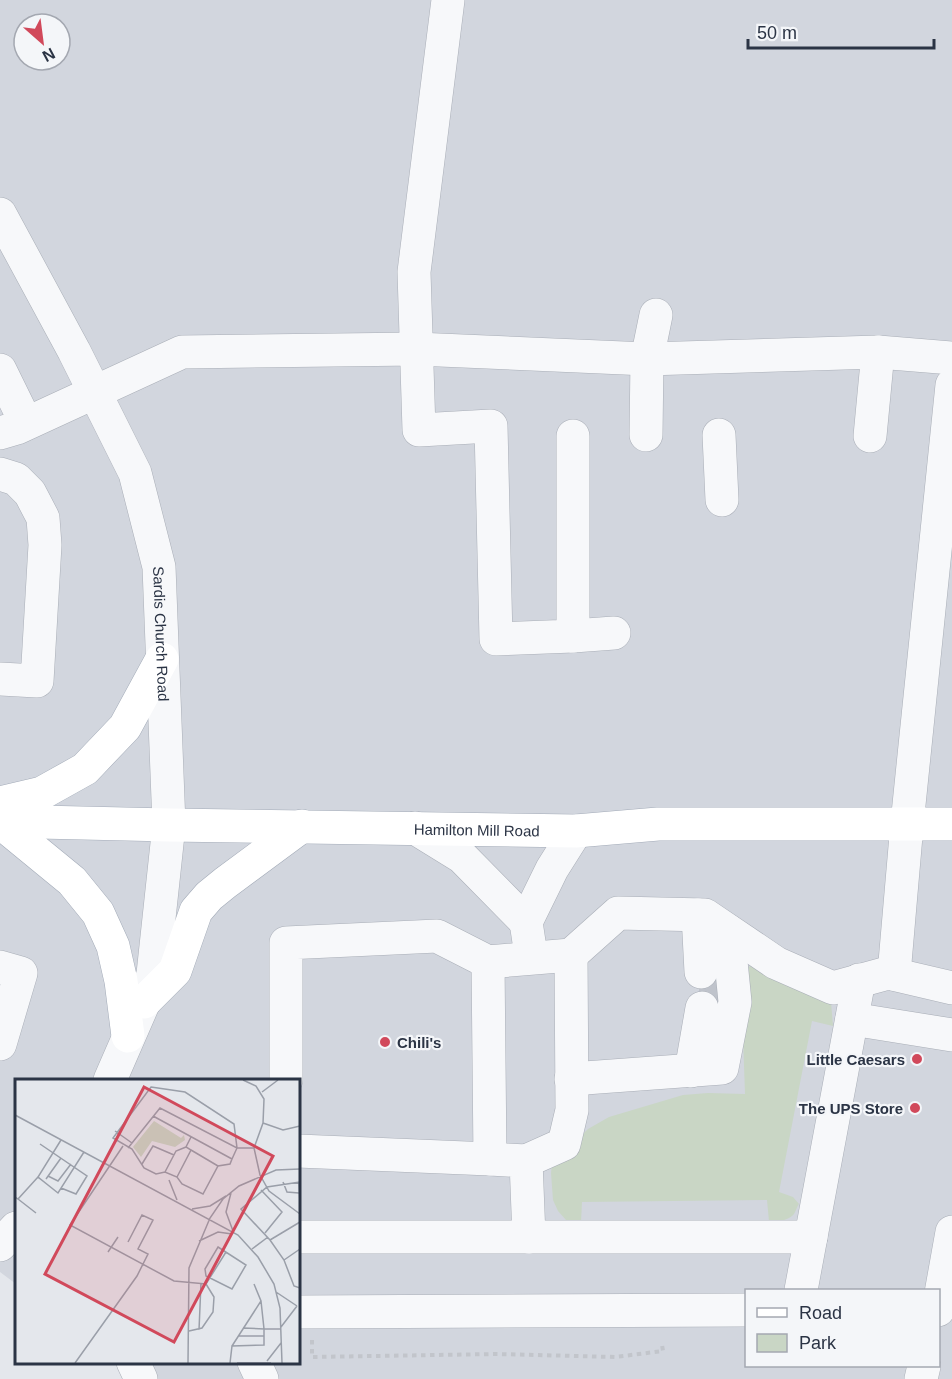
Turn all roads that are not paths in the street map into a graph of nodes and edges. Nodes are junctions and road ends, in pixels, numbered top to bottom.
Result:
1 (448, 0) edge
2 (0, 214) edge
3 (656, 315) dead end
4 (416, 349) junction
5 (878, 352) junction
6 (952, 358) edge
7 (647, 359) junction
8 (0, 370) edge
9 (952, 385) edge
10 (95, 391) junction
11 (13, 428) edge
12 (646, 435) dead end
13 (719, 435) dead end
14 (573, 436) dead end
15 (870, 436) dead end
16 (0, 474) edge
17 (722, 500) dead end
18 (614, 633) dead end
19 (573, 636) junction
20 (162, 659) junction
21 (0, 679) edge
22 (0, 803) edge
23 (0, 820) edge
24 (907, 824) junction
25 (952, 824) edge
26 (169, 825) junction
27 (302, 826) junction
28 (415, 828) junction
29 (576, 831) junction
30 (710, 920) junction
31 (526, 922) junction
32 (571, 955) junction
33 (531, 958) junction
34 (488, 963) junction
35 (0, 967) edge
36 (709, 972) tunnel mouth
37 (894, 974) junction
38 (859, 980) junction
39 (952, 988) edge
40 (144, 1002) junction
41 (708, 1008) tunnel mouth
42 (852, 1019) junction
43 (952, 1035) edge
44 (128, 1036) junction
45 (0, 1044) edge
46 (706, 1070) junction
47 (110, 1079) edge
48 (286, 1079) edge
49 (571, 1079) junction
50 (300, 1151) edge
51 (490, 1159) junction
52 (526, 1161) junction
53 (952, 1232) edge
54 (529, 1237) junction
55 (811, 1237) junction
56 (300, 1238) edge
57 (801, 1289) edge
58 (940, 1304) edge
59 (745, 1310) edge
60 (306, 1324) edge
61 (255, 1364) edge
62 (262, 1379) edge

1 - 4 street
2 - 10 street, Sardis Church Road
3 - 7 street
4 - 7 street
4 - 10 street
4 - 19 street
5 - 6 street
5 - 7 street
5 - 15 street
7 - 12 street
8 - 11 street
9 - 24 street
10 - 11 street
10 - 20 street, Sardis Church Road
13 - 17 street
14 - 19 street
16 - 21 street
18 - 19 street
20 - 22 main road
20 - 26 street, Sardis Church Road
23 - 26 main road, Hamilton Mill Road
23 - 44 main road
24 - 25 main road, Hamilton Mill Road
24 - 29 main road, Hamilton Mill Road
24 - 37 street
26 - 27 main road, Hamilton Mill Road
26 - 40 street, Sardis Church Road
27 - 28 main road, Hamilton Mill Road
27 - 40 main road
28 - 29 main road, Hamilton Mill Road
28 - 31 street
29 - 31 street
30 - 32 street
30 - 36 street
30 - 38 street
30 - 46 street
31 - 33 street
32 - 33 street
32 - 49 street
33 - 34 street
34 - 48 street
34 - 51 street
35 - 45 street
37 - 38 street
37 - 39 street
38 - 42 street
40 - 44 street, Sardis Church Road
41 - 46 street
42 - 43 street
42 - 55 street
44 - 47 street, Sardis Church Road
46 - 49 street
49 - 52 street
50 - 51 street
51 - 52 street
52 - 54 street
53 - 58 street
54 - 55 street
54 - 56 street
55 - 57 street
59 - 60 street
61 - 62 street

